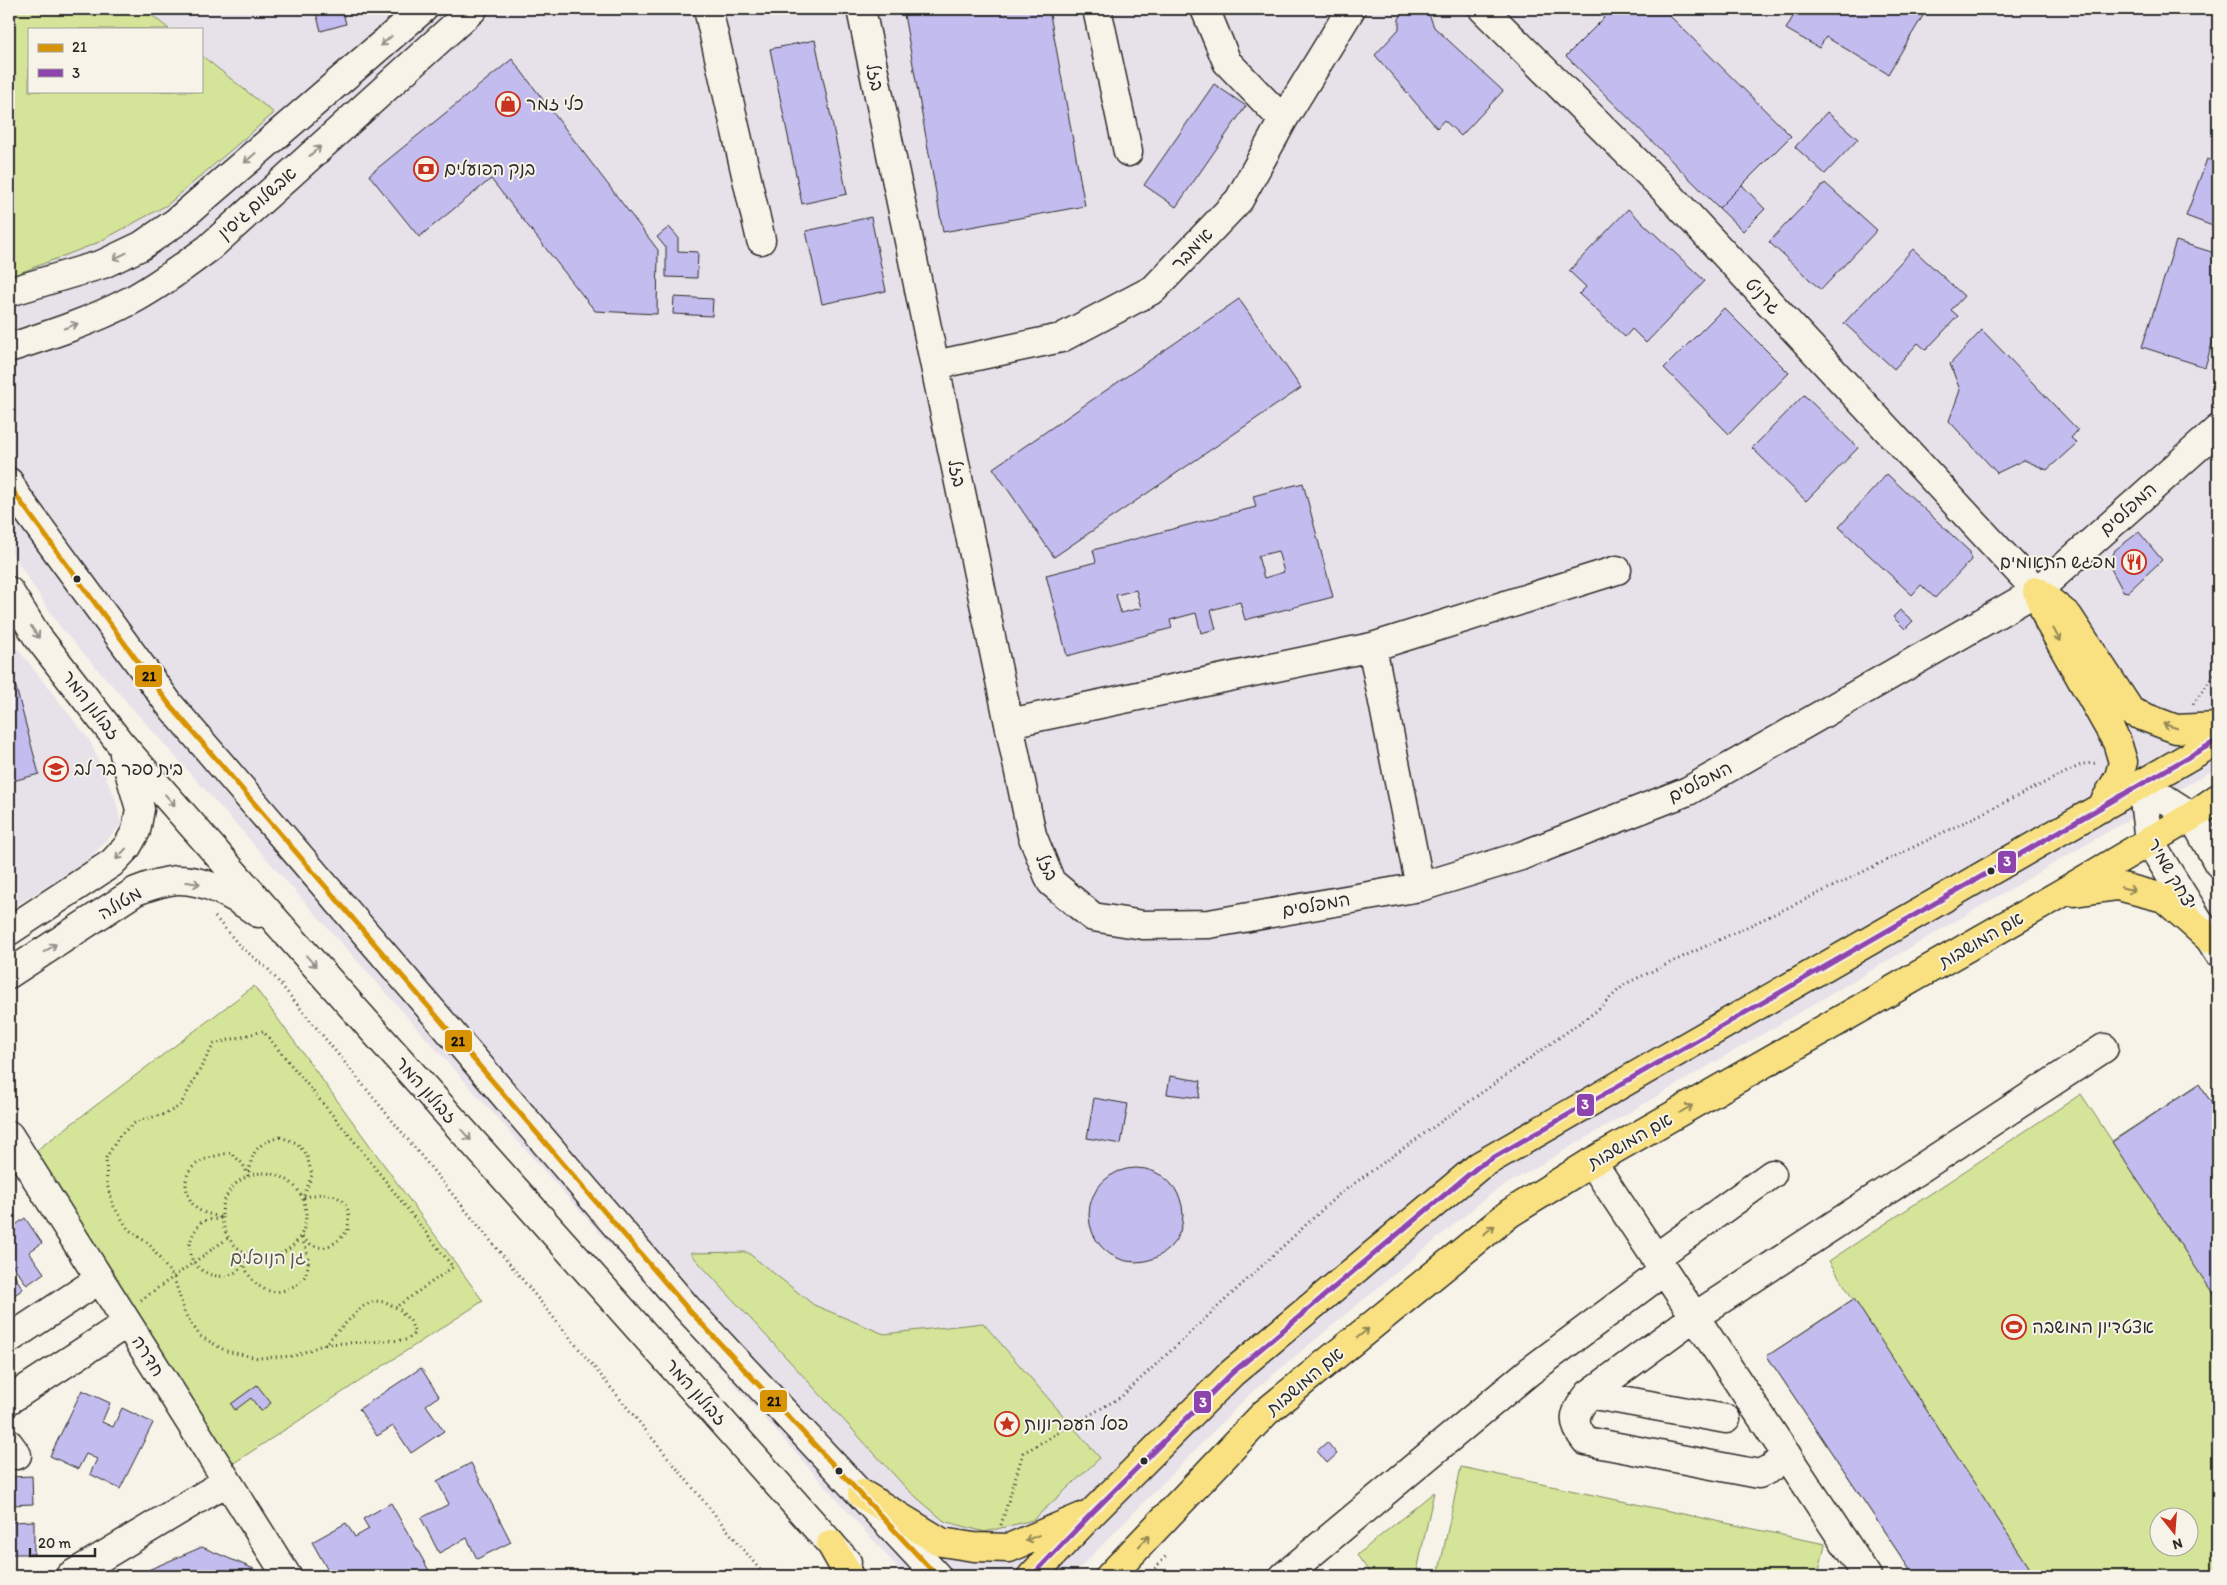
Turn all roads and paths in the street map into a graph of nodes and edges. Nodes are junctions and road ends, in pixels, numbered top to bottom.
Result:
1 (422, 9) edge
2 (474, 9) edge
3 (708, 9) edge
4 (861, 9) edge
5 (1097, 9) edge
6 (1205, 9) edge
7 (1351, 9) edge
8 (1483, 9) edge
9 (443, 18) edge
10 (1283, 120) junction
11 (1128, 152) dead end
12 (761, 240) dead end
13 (9, 292) edge
14 (21, 344) edge
15 (9, 357) edge
16 (935, 365) junction
17 (2218, 429) edge
18 (11, 484) edge
19 (1617, 570) dead end
20 (9, 591) edge
21 (2037, 591) junction
22 (1372, 647) junction
23 (2218, 670) edge
24 (1009, 723) junction
25 (2218, 727) edge
26 (2176, 729) junction
27 (2218, 740) edge
28 (120, 743) junction
29 (2123, 762) junction
30 (2142, 784) junction
31 (2218, 798) edge
32 (2101, 808) junction
33 (2192, 816) junction
34 (2149, 841) junction
35 (2218, 863) edge
36 (1420, 887) junction
37 (2062, 893) junction
38 (214, 916) dead end
39 (1093, 916) joint
40 (9, 931) edge
41 (291, 938) junction
42 (2214, 945) edge
43 (9, 974) edge
44 (2104, 1048) dead end
45 (9, 1135) edge
46 (1592, 1162) junction
47 (1772, 1174) dead end
48 (248, 1176) junction
49 (302, 1198) junction
50 (222, 1218) junction
51 (301, 1236) junction
52 (228, 1238) junction
53 (249, 1255) junction
54 (194, 1263) junction
55 (1660, 1265) junction
56 (174, 1278) junction
57 (100, 1279) junction
58 (396, 1307) junction
59 (1694, 1317) junction
60 (124, 1318) junction
61 (9, 1339) edge
62 (325, 1344) junction
63 (1589, 1394) junction
64 (9, 1400) edge
65 (1726, 1419) dead end
66 (1787, 1456) junction
67 (226, 1482) junction
68 (862, 1494) junction
69 (1093, 1512) junction
70 (831, 1544) junction
71 (994, 1549) junction
72 (1167, 1554) dead end
73 (1112, 1575) edge
74 (70, 1576) edge
75 (287, 1576) edge
76 (765, 1576) edge
77 (849, 1576) edge
78 (859, 1576) edge
79 (937, 1576) edge
80 (1032, 1576) edge
81 (1148, 1576) edge
82 (1284, 1576) edge
83 (1867, 1576) edge

1 -> 13 street
2 - 9 street, אבשלום גיסין
3 - 12 street
4 - 16 street, בזל
5 - 11 street
6 - 10 street
7 - 10 street, אימבר
8 - 21 street, גרניט
14 -> 9 street, אבשלום גיסין
10 - 16 street, אימבר
14 - 15 street, אבשלום גיסין
16 - 24 street, בזל
17 - 21 street, המפלסים
18 - 68 street
19 - 22 street
20 -> 28 street, זבולון המר
26 -> 21 main road
21 -> 29 main road
21 - 36 street, המפלסים
22 - 24 street
22 - 36 street
23 - 26 path
24 - 39 street, בזל
25 - 26 main road
27 - 30 main road
28 -> 40 street
28 -> 41 street, זבולון המר
29 - 32 main road
29 - 71 path
30 - 32 main road
30 - 33 street
30 - 34 street, יצחק שמיר
31 - 33 main road, אם המושבות
32 - 69 main road
33 - 34 main road, אם המושבות
33 - 35 street
34 - 37 main road, אם המושבות
34 - 42 street, יצחק שמיר
36 - 39 street, המפלסים
37 -> 42 main road
46 -> 37 main road, אם המושבות
38 - 76 path
43 -> 41 street, מטולה
41 -> 70 street, זבולון המר
44 - 59 street
45 - 57 street, חדרה
46 - 55 street
73 -> 46 main road, אם המושבות
47 - 55 street
48 - 49 path
48 - 49 path
48 - 50 path
48 - 50 path
49 - 51 path
49 - 51 path
50 - 52 path
50 - 54 path
51 - 53 path
51 - 53 path
52 - 53 path
52 - 54 path
53 - 54 path
54 - 56 path
55 - 59 street
55 - 82 street
56 - 58 path
56 - 60 path
56 - 62 path
57 - 60 street, חדרה
57 - 61 street
58 - 62 path
58 - 62 path
59 - 63 street
59 - 66 street
60 - 64 street
60 - 67 street, חדרה
63 - 65 street
63 - 66 street
66 - 83 street
67 - 74 street
67 - 75 street, חדרה
68 - 71 main road
68 - 79 street
69 -> 71 main road
69 - 80 main road
70 - 77 main road
70 - 78 street, זבולון המר
72 - 81 path

